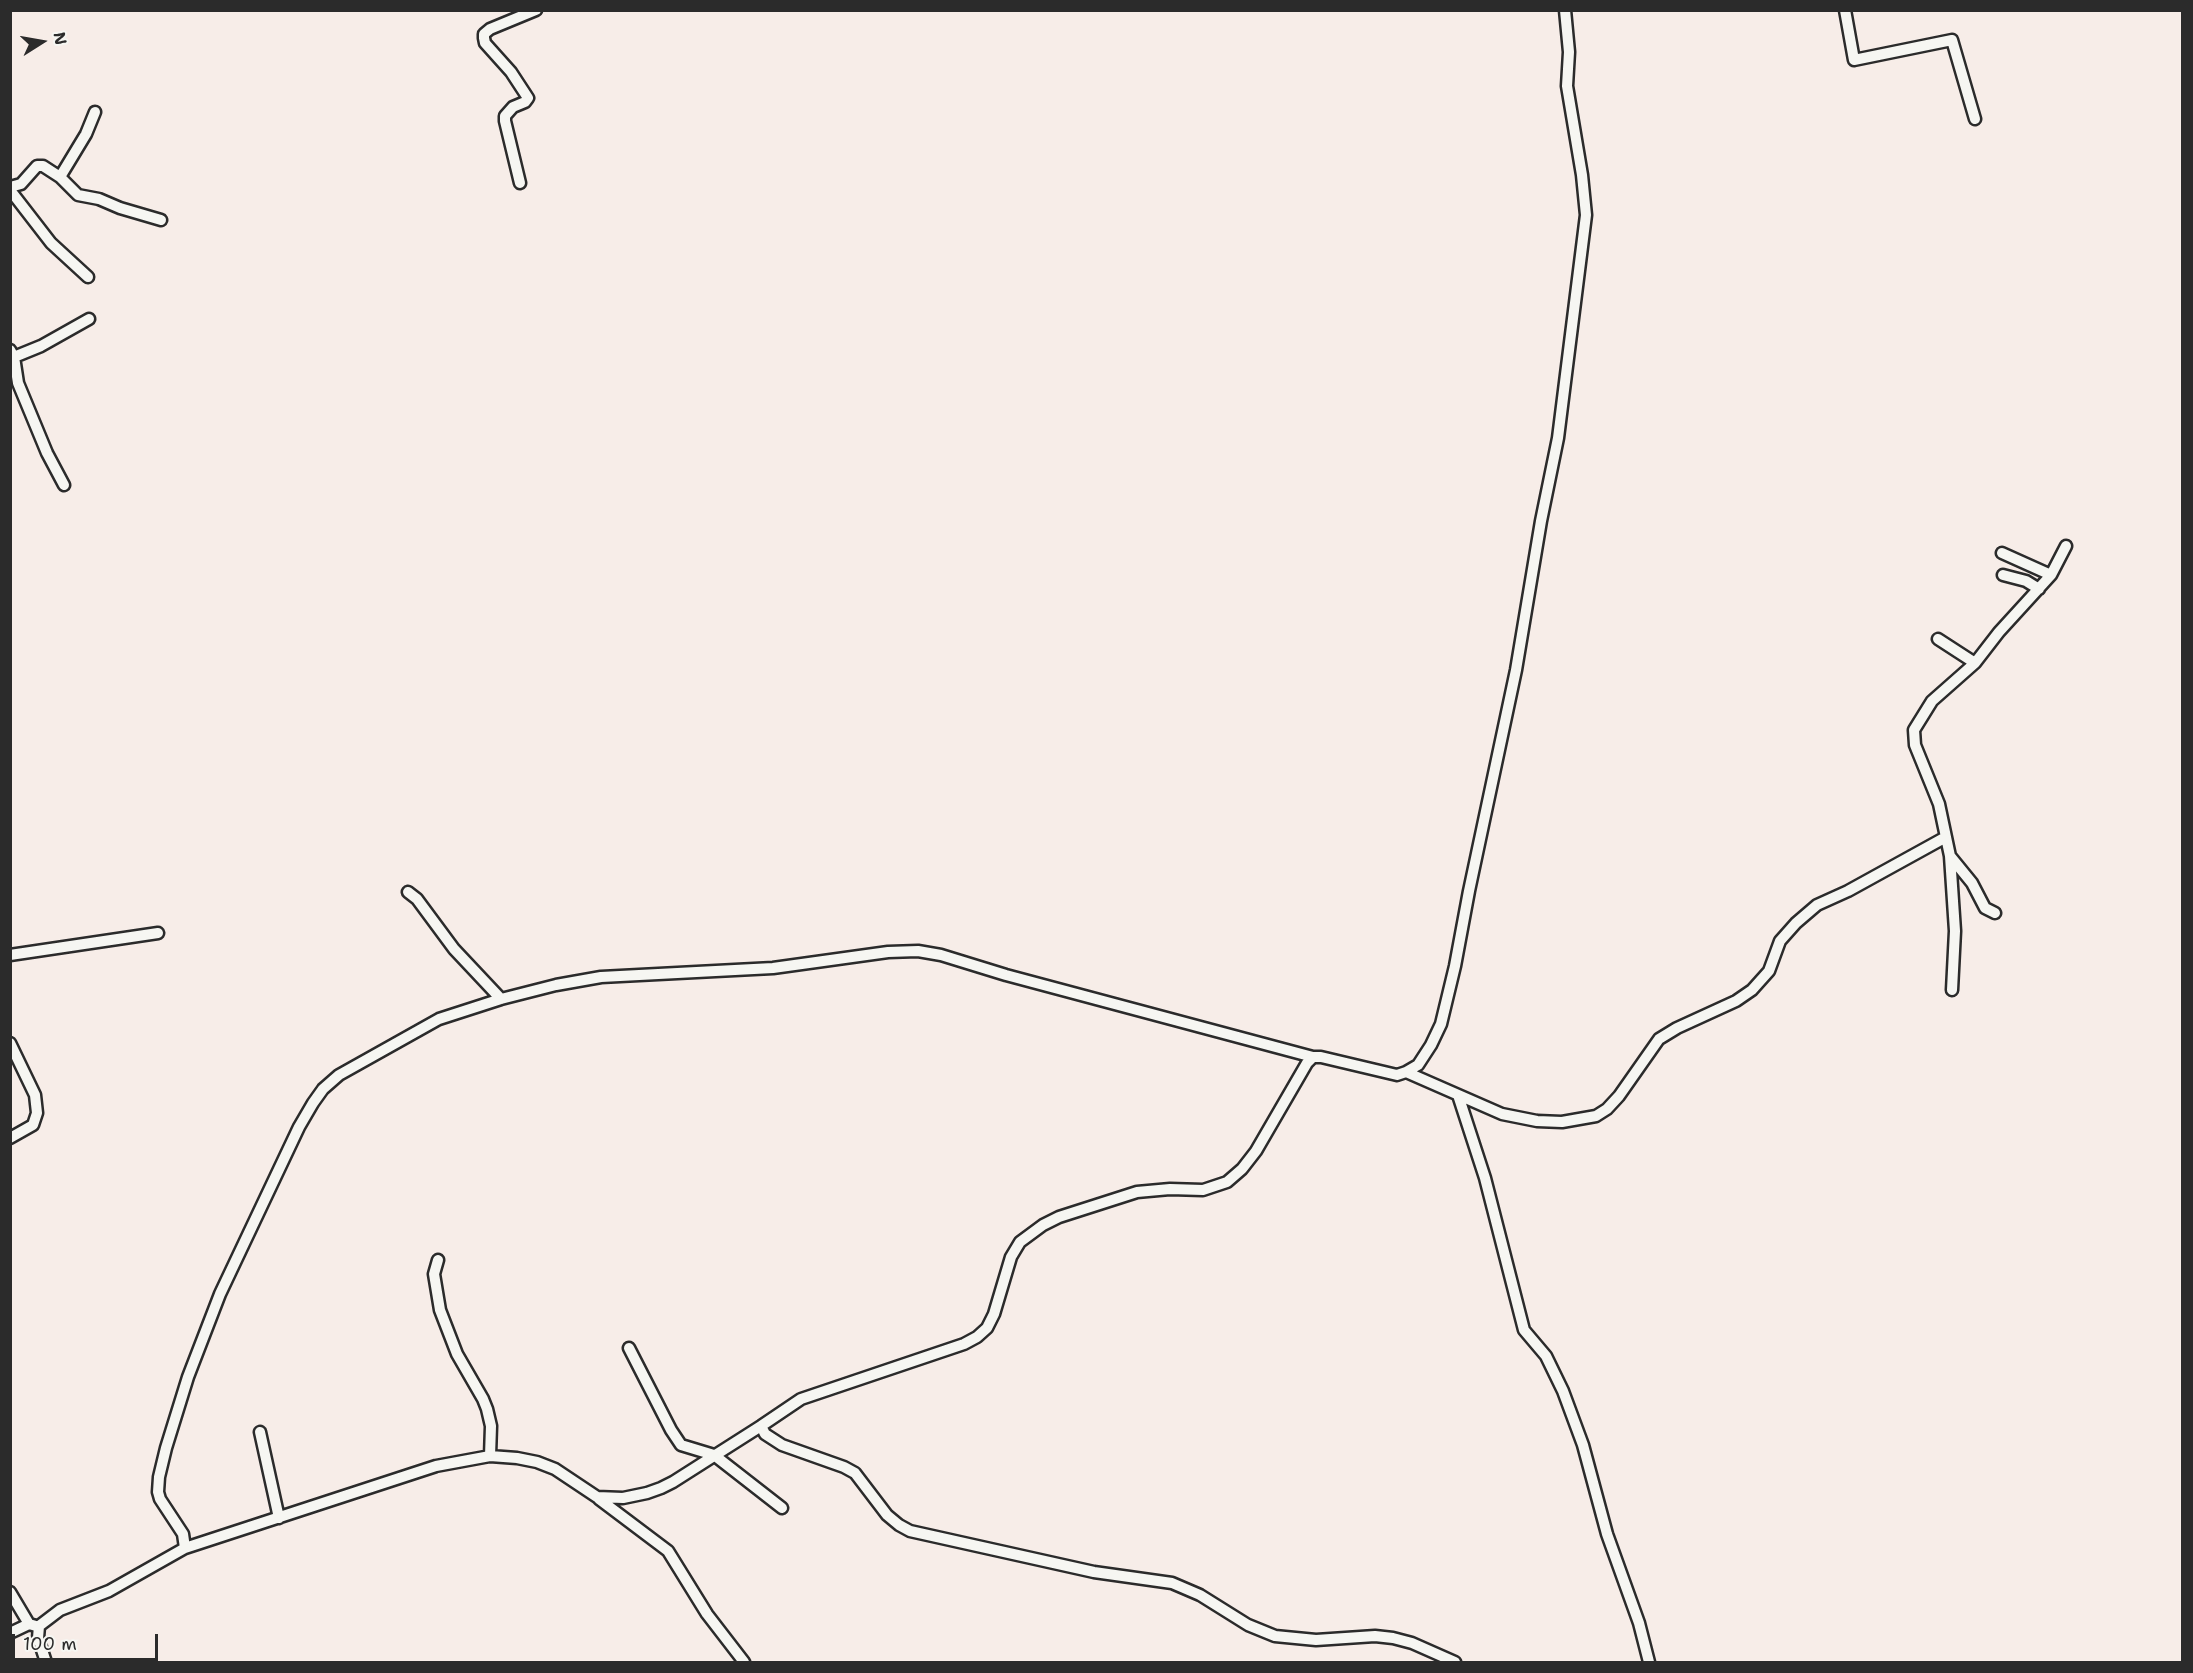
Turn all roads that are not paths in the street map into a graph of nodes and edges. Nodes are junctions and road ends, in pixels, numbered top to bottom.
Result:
1 (536, 10) edge
2 (1565, 10) edge
3 (1845, 10) edge
4 (95, 112) dead end
5 (1975, 119) dead end
6 (60, 177) junction
7 (520, 183) dead end
8 (10, 188) edge
9 (161, 220) dead end
10 (88, 277) dead end
11 (89, 319) dead end
12 (12, 354) edge
13 (64, 485) dead end
14 (2066, 546) dead end
15 (2002, 554) dead end
16 (2003, 575) dead end
17 (2051, 575) junction
18 (2039, 589) junction
19 (1938, 639) dead end
20 (1975, 663) junction
21 (1946, 837) junction
22 (1950, 856) junction
23 (408, 892) dead end
24 (1995, 913) dead end
25 (158, 933) dead end
26 (10, 956) edge
27 (1952, 990) dead end
28 (501, 999) junction
29 (10, 1043) edge
30 (1313, 1057) junction
31 (1406, 1072) junction
32 (1458, 1095) junction
33 (10, 1138) edge
34 (438, 1260) dead end
35 (629, 1348) dead end
36 (760, 1426) junction
37 (260, 1432) dead end
38 (714, 1455) junction
39 (490, 1456) junction
40 (597, 1497) junction
41 (782, 1508) dead end
42 (279, 1518) junction
43 (185, 1548) junction
44 (10, 1592) edge
45 (34, 1625) junction
46 (10, 1633) edge
47 (46, 1662) edge
48 (744, 1662) edge
49 (1455, 1662) edge
50 (1649, 1662) edge

1 - 7 street
2 - 31 street
3 - 5 street
4 - 6 street
6 - 8 street
6 - 9 street
8 - 10 street
11 - 12 street
12 - 13 street
14 - 17 street
15 - 17 street
16 - 18 street
17 - 18 street
18 - 20 street
19 - 20 street
20 - 21 street
21 - 22 street
21 - 32 street
22 - 24 street
22 - 27 street
23 - 28 street
25 - 26 street
28 - 30 street
28 - 43 street
29 - 33 street
30 - 31 street
30 - 36 street
31 - 32 street
32 - 50 street
34 - 39 street
35 - 38 street
36 - 38 street
36 - 49 street
37 - 42 street
38 - 40 street
38 - 41 street
39 - 40 street
39 - 42 street
40 - 48 street
42 - 43 street
43 - 45 street
44 - 45 street
45 - 46 street
45 - 47 street

